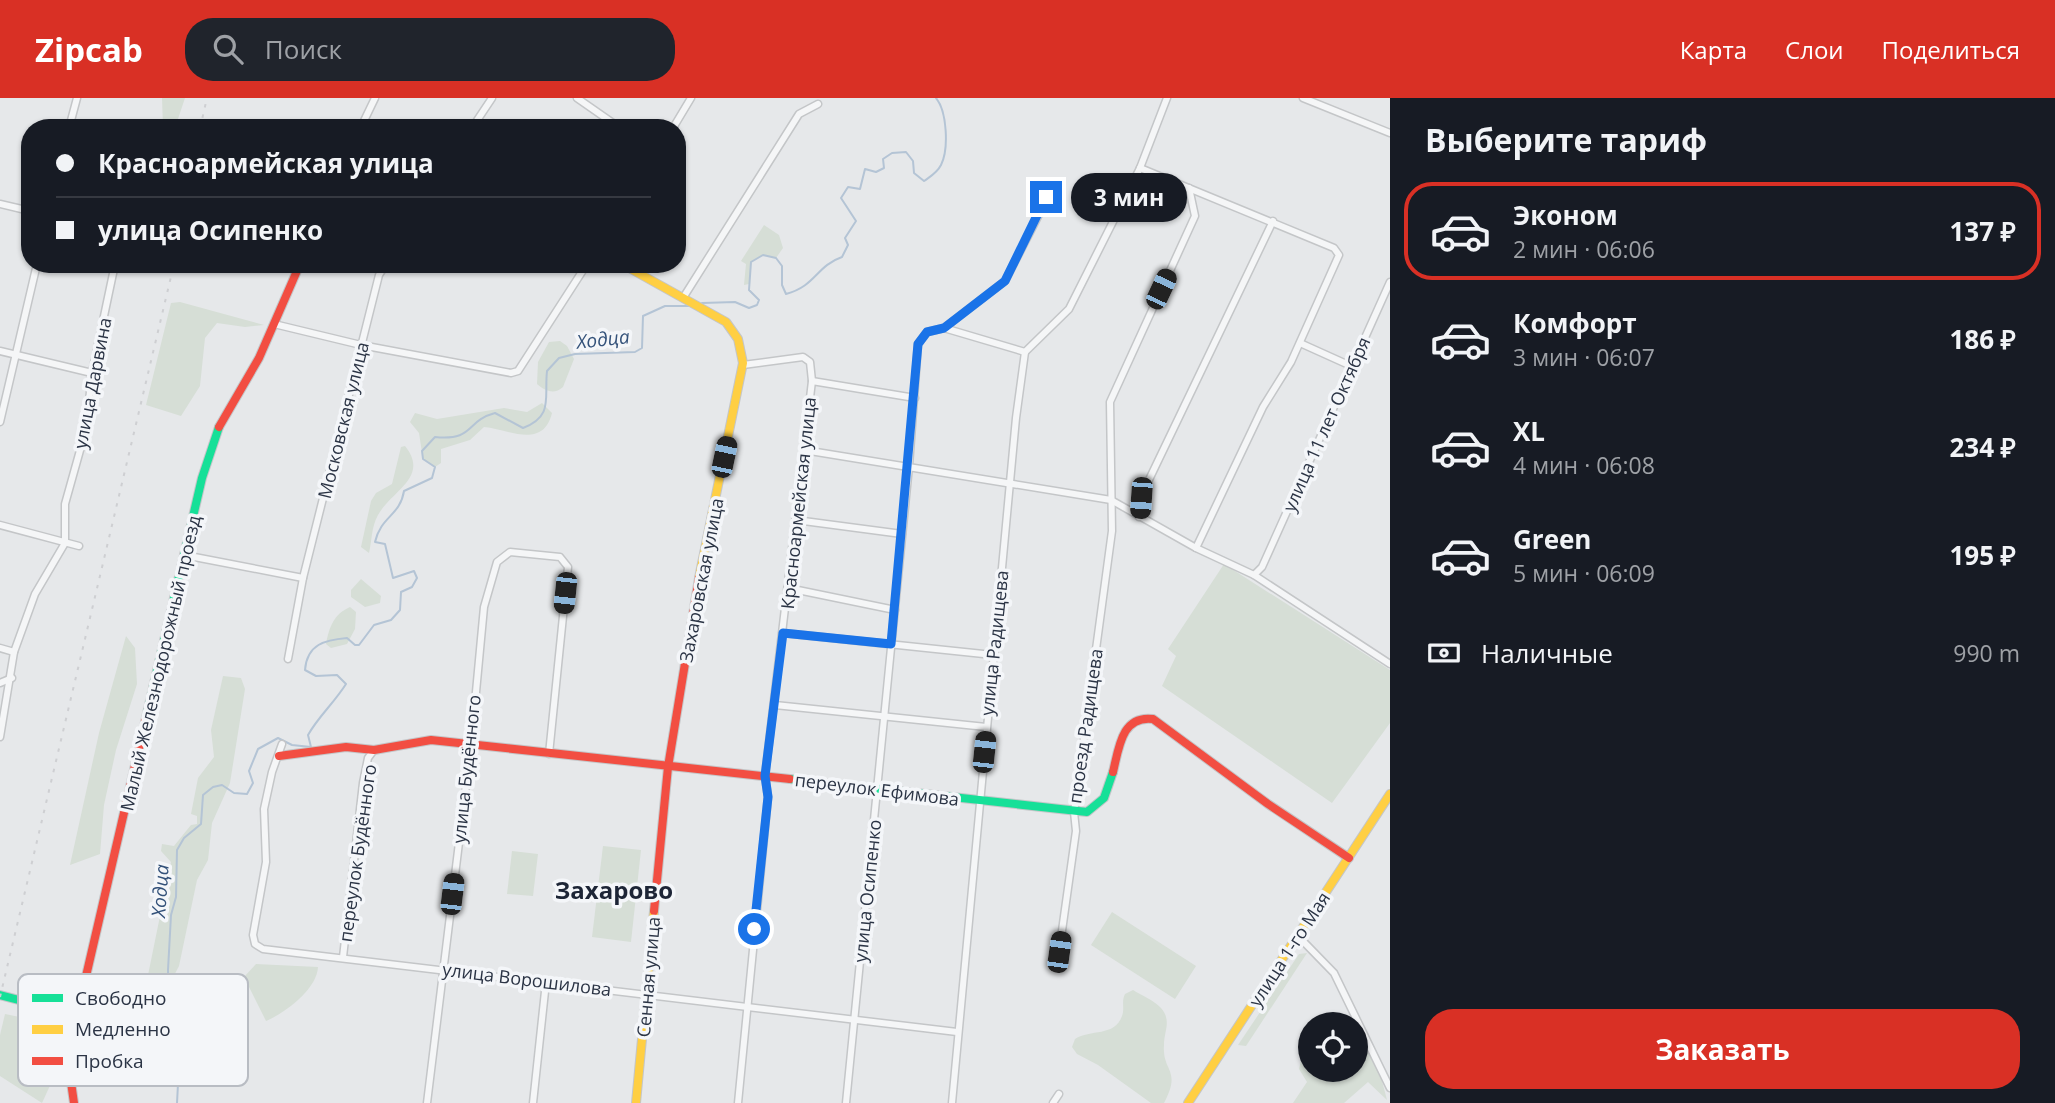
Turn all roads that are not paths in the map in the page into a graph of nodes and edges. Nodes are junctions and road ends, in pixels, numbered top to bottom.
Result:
1 (76, 98) edge
2 (375, 98) edge
3 (492, 98) edge
4 (577, 98) edge
5 (691, 98) edge
6 (1167, 98) edge
7 (1303, 98) edge
8 (818, 104) dead end
9 (71, 119) edge
10 (366, 119) edge
11 (478, 119) edge
12 (607, 119) edge
13 (678, 119) edge
14 (1390, 133) edge
15 (1140, 168) junction
16 (1189, 188) junction
17 (1050, 193) dead end
18 (0, 204) edge
19 (21, 209) edge
20 (1273, 221) junction
21 (35, 273) edge
22 (113, 273) edge
23 (296, 273) edge
24 (380, 273) edge
25 (581, 273) edge
26 (638, 273) edge
27 (1390, 282) edge
28 (687, 300) junction
29 (274, 324) junction
30 (944, 328) junction
31 (1300, 343) junction
32 (361, 345) junction
33 (0, 351) edge
34 (1025, 352) junction
35 (15, 355) junction
36 (743, 365) junction
37 (1351, 366) junction
38 (92, 373) junction
39 (812, 381) junction
40 (915, 398) junction
41 (0, 422) edge
42 (804, 450) junction
43 (909, 466) junction
44 (1010, 482) junction
45 (1111, 500) junction
46 (1139, 517) junction
47 (796, 520) junction
48 (0, 524) edge
49 (902, 534) junction
50 (65, 543) junction
51 (79, 546) dead end
52 (1196, 548) junction
53 (184, 555) junction
54 (1254, 575) junction
55 (303, 578) junction
56 (788, 588) junction
57 (895, 610) junction
58 (783, 633) junction
59 (891, 644) junction
60 (0, 648) edge
61 (14, 652) junction
62 (993, 655) junction
63 (288, 660) dead end
64 (1390, 664) edge
65 (12, 678) junction
66 (0, 683) edge
67 (775, 705) junction
68 (883, 715) junction
69 (986, 727) junction
70 (0, 737) edge
71 (282, 744) dead end
72 (471, 745) junction
73 (374, 750) junction
74 (549, 754) junction
75 (279, 756) junction
76 (668, 767) junction
77 (765, 776) junction
78 (877, 789) junction
79 (1390, 794) edge
80 (979, 801) junction
81 (1074, 812) junction
82 (1349, 858) junction
83 (1298, 936) junction
84 (1059, 952) dead end
85 (343, 957) junction
86 (442, 969) junction
87 (86, 974) edge
88 (546, 982) junction
89 (647, 994) junction
90 (0, 995) edge
91 (18, 999) edge
92 (746, 1008) junction
93 (854, 1018) junction
94 (957, 1032) junction
95 (1390, 1070) edge
96 (1382, 1076) junction
97 (1390, 1088) edge
98 (1059, 1094) dead end
99 (427, 1103) edge
100 (533, 1103) edge
101 (636, 1103) edge
102 (738, 1103) edge
103 (846, 1103) edge
104 (952, 1103) edge
105 (1053, 1103) edge
106 (1188, 1103) edge

1 - 9 street
2 - 10 street
3 - 11 street
4 - 12 street
5 - 13 street
6 - 15 street
7 - 14 street
8 - 28 street
15 - 16 street
15 - 34 street
16 - 20 street
16 - 45 street, проезд Радищева
17 - 30 street, улица Осипенко
18 - 19 street
20 - 31 street
20 - 46 street
21 - 35 street
22 - 38 street, улица Дарвина
23 - 29 street, Малый Железнодорожный проезд
24 - 32 street, Московская улица
25 - 32 street
26 - 28 street
27 - 37 street, улица 11 лет Октября
28 - 36 street, Захаровская улица
29 - 32 street
29 - 53 street, Малый Железнодорожный проезд
30 - 34 street
30 - 40 street, улица Осипенко
31 - 37 street
31 - 52 street
32 - 55 street, Московская улица
33 - 35 street
34 - 44 street, улица Радищева
35 - 38 street
35 - 41 street
36 - 39 street, Красноармейская улица
36 - 76 street, Захаровская улица
37 - 54 street, улица 11 лет Октября
38 - 50 street, улица Дарвина
39 - 40 street
39 - 42 street, Красноармейская улица
40 - 43 street, улица Осипенко
42 - 43 street
42 - 47 street, Красноармейская улица
43 - 44 street
43 - 49 street, улица Осипенко
44 - 45 street
44 - 62 street, улица Радищева
45 - 46 street
45 - 81 street, проезд Радищева
46 - 52 street
47 - 49 street
47 - 56 street, Красноармейская улица
48 - 50 street
49 - 57 street, улица Осипенко
50 - 51 street
50 - 61 street
52 - 54 street
53 - 55 street
53 - 87 street, Малый Железнодорожный проезд
54 - 64 street
55 - 63 street, Московская улица
56 - 57 street
56 - 58 street, Красноармейская улица
57 - 59 street, улица Осипенко
58 - 59 street
58 - 67 street, Красноармейская улица
59 - 62 street
59 - 68 street, улица Осипенко
60 - 61 street
61 - 65 street
62 - 69 street, улица Радищева
65 - 66 street
65 - 70 street
67 - 68 street
67 - 77 street, Красноармейская улица
68 - 69 street
68 - 78 street, улица Осипенко
69 - 80 street, улица Радищева
71 - 75 street
72 - 73 street, переулок Ефимова
72 - 74 street, переулок Ефимова
72 - 74 street, улица Будённого
72 - 86 street, улица Будённого
73 - 75 street, переулок Ефимова
73 - 85 street, переулок Будённого
74 - 76 street, переулок Ефимова
75 - 85 street, улица Ворошилова
76 - 77 street, переулок Ефимова
76 - 89 street, Сенная улица
77 - 78 street, переулок Ефимова
77 - 92 street, Красноармейская улица
78 - 80 street, переулок Ефимова
78 - 93 street, улица Осипенко
79 - 82 street, улица 1-го Мая
80 - 81 street, переулок Ефимова
80 - 94 street, улица Радищева
81 - 82 street
81 - 84 street, проезд Радищева
82 - 83 street, улица 1-го Мая
83 - 96 street
83 - 106 street, улица 1-го Мая
85 - 86 street, улица Ворошилова
86 - 88 street, улица Ворошилова
86 - 99 street, улица Будённого
88 - 89 street, улица Ворошилова
88 - 100 street
89 - 92 street, улица Ворошилова
89 - 101 street, Сенная улица
90 - 91 street
92 - 93 street, улица Ворошилова
92 - 102 street, Красноармейская улица
93 - 94 street, улица Ворошилова
93 - 103 street, улица Осипенко
94 - 104 street, улица Радищева
95 - 96 street
96 - 97 street
98 - 105 street

